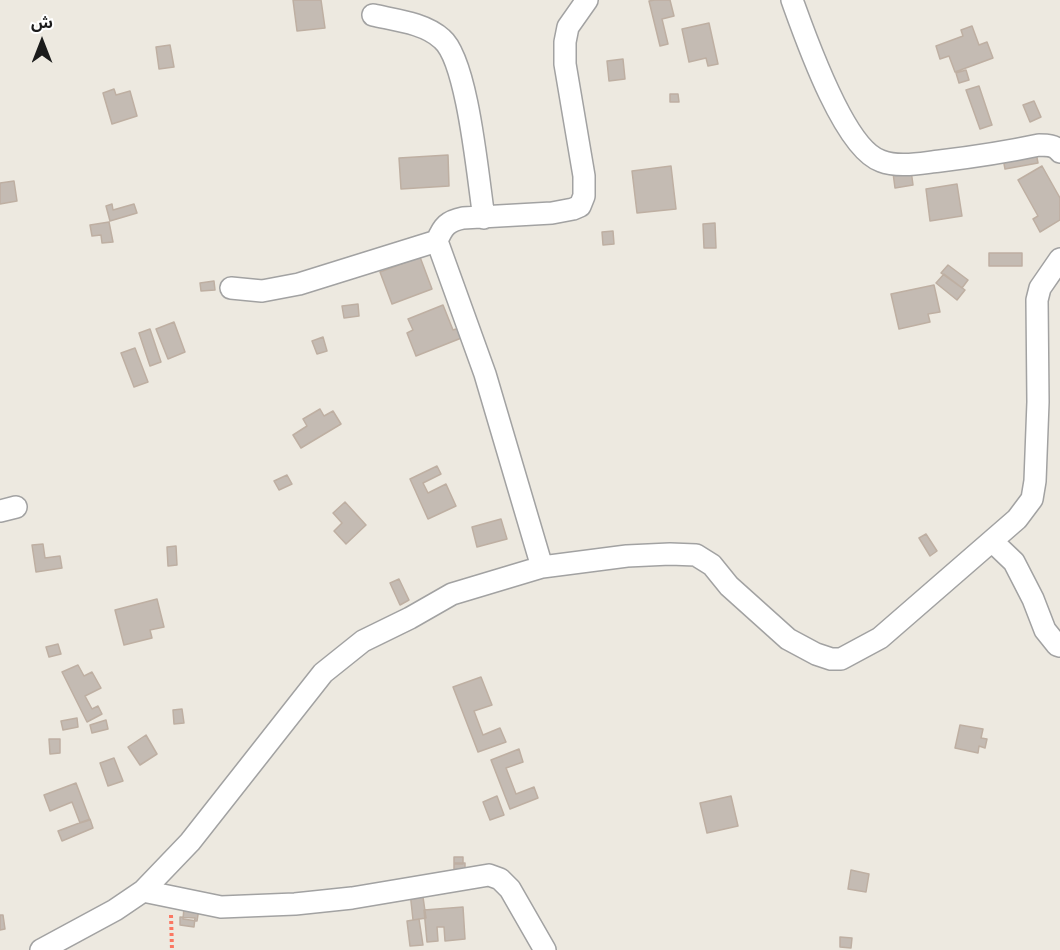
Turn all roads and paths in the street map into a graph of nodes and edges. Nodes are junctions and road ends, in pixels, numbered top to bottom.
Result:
1 (587, 0) edge
2 (792, 0) edge
3 (373, 15) dead end
4 (1060, 152) edge
5 (484, 218) junction
6 (437, 241) junction
7 (1060, 259) edge
8 (231, 288) dead end
9 (992, 541) junction
10 (542, 567) junction
11 (1060, 646) edge
12 (143, 891) junction
13 (170, 898) junction
14 (41, 950) edge
15 (172, 950) edge
16 (545, 950) edge

1 - 5 street
2 - 4 street
3 - 5 street
5 - 6 street
6 - 8 street
6 - 10 street
7 - 9 street
9 - 10 street
9 - 11 street
10 - 12 street
12 - 13 street
12 - 14 street
13 - 15 path
13 - 16 street

